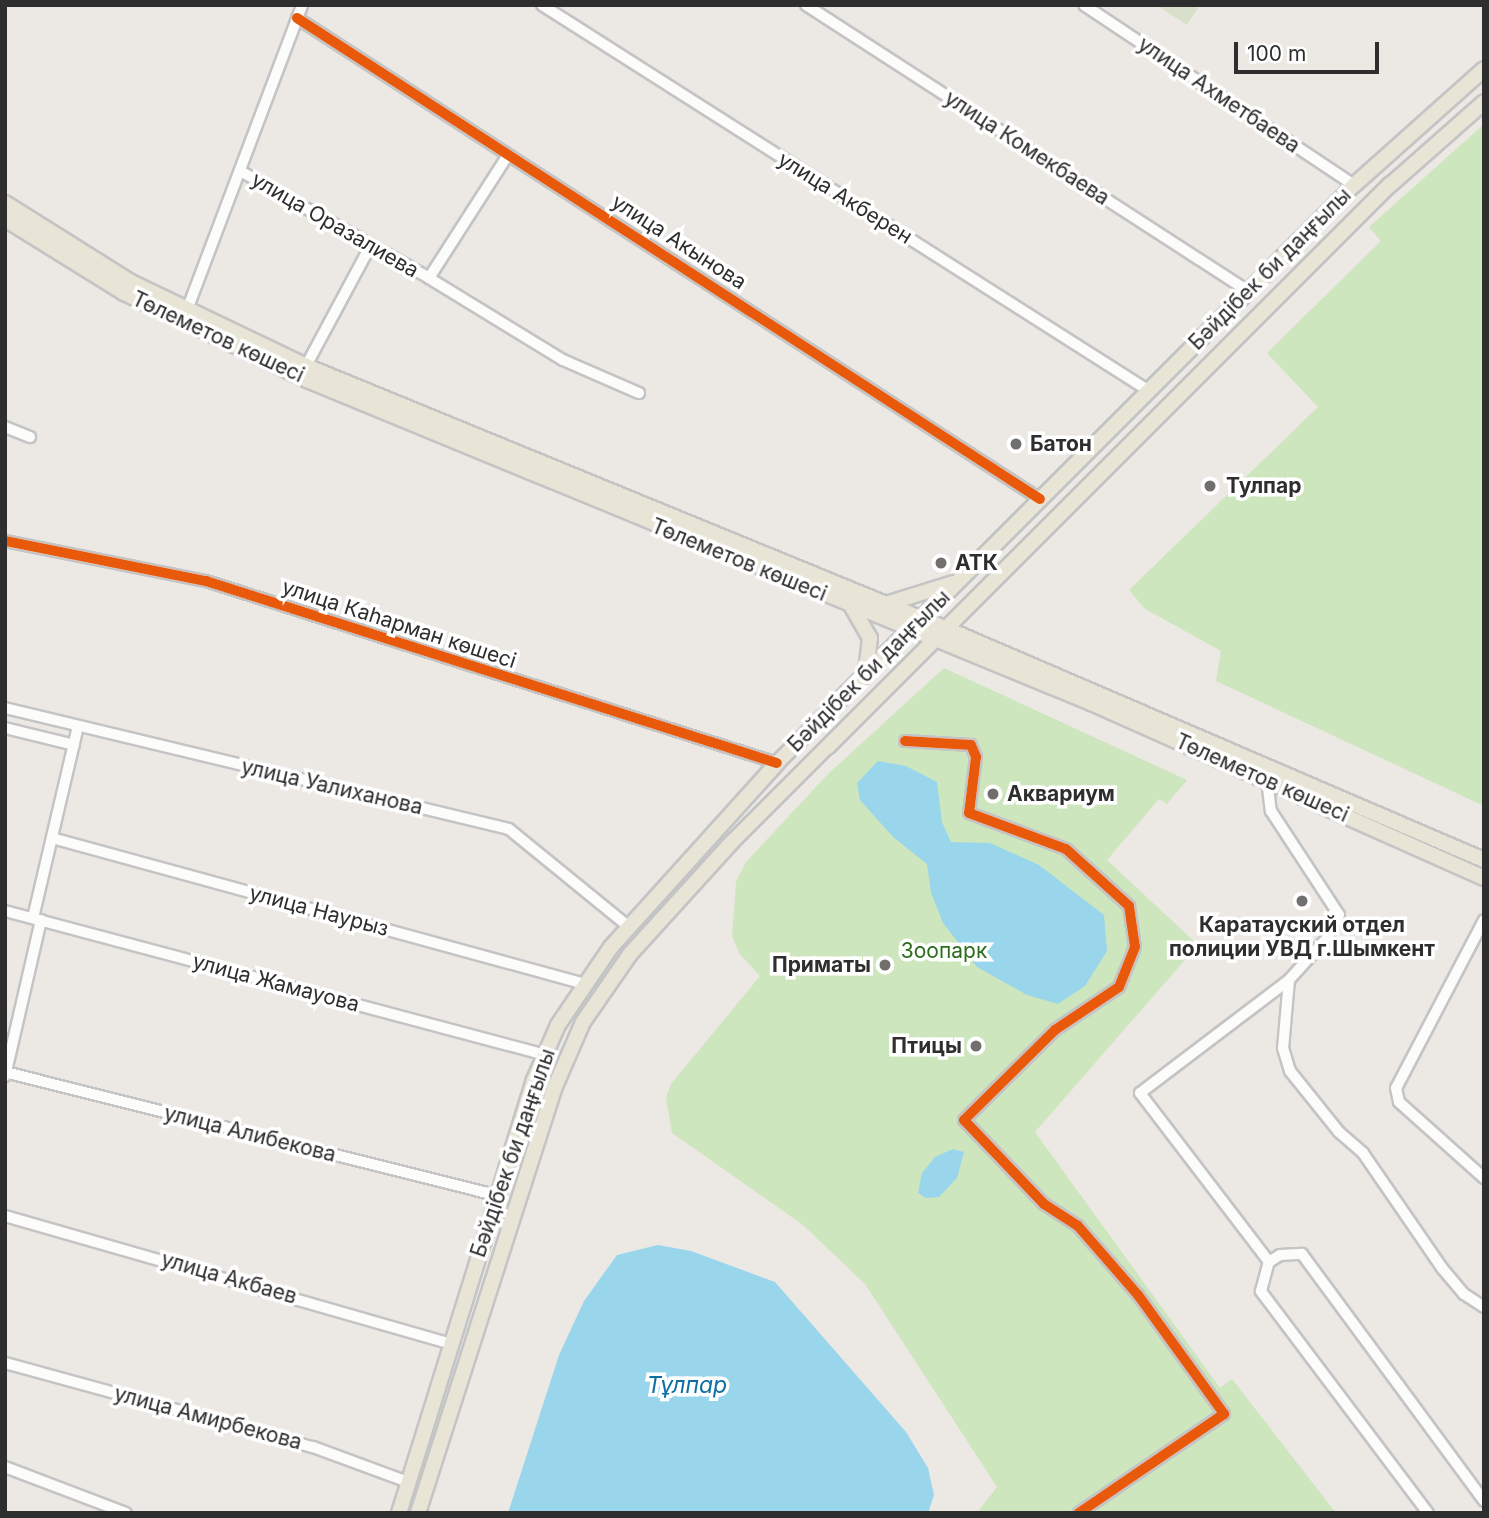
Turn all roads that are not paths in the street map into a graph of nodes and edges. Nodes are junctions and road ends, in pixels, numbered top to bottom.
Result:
1 (302, 5) edge
2 (542, 5) edge
3 (806, 5) edge
4 (1084, 5) edge
5 (297, 18) junction
6 (1484, 69) edge
7 (1484, 102) edge
8 (508, 155) junction
9 (242, 172) junction
10 (1354, 185) junction
11 (5, 203) edge
12 (5, 219) edge
13 (371, 245) junction
14 (429, 278) junction
15 (1248, 291) junction
16 (187, 310) junction
17 (306, 366) junction
18 (1149, 391) junction
19 (639, 393) dead end
20 (5, 427) edge
21 (30, 437) dead end
22 (1101, 438) junction
23 (1121, 455) junction
24 (1040, 499) junction
25 (5, 541) edge
26 (961, 580) junction
27 (885, 604) junction
28 (852, 607) junction
29 (922, 619) junction
30 (947, 629) junction
31 (910, 631) junction
32 (936, 641) junction
33 (864, 676) junction
34 (5, 708) edge
35 (78, 726) junction
36 (5, 728) edge
37 (905, 741) dead end
38 (74, 745) junction
39 (777, 763) junction
40 (1267, 779) junction
41 (52, 838) junction
42 (1484, 860) edge
43 (1484, 878) edge
44 (5, 911) edge
45 (37, 919) junction
46 (1484, 920) edge
47 (628, 926) junction
48 (1289, 980) junction
49 (585, 984) junction
50 (546, 1055) junction
51 (6, 1074) edge
52 (1484, 1178) edge
53 (495, 1195) junction
54 (5, 1216) edge
55 (1269, 1262) junction
56 (1484, 1307) edge
57 (451, 1344) junction
58 (5, 1363) edge
59 (5, 1467) edge
60 (408, 1482) junction
61 (1484, 1501) edge
62 (126, 1513) edge
63 (399, 1513) edge
64 (418, 1513) edge
65 (1079, 1513) edge
66 (1428, 1513) edge

1 - 5 street
2 - 18 street, улица Акберен
3 - 15 street, улица Комекбаева
4 - 10 street, улица Ахметбаева
5 - 8 street, улица Акынова
5 - 9 street
6 - 10 main road, Бәйдібек би даңғылы
7 - 23 main road, Бәйдібек би даңғылы
8 - 14 street, улица Оразалиева
8 - 24 street, улица Акынова
9 - 13 street, улица Оразалиева
9 - 16 street
10 - 15 main road, Бәйдібек би даңғылы
11 - 16 main road, Төлеметов көшесі
12 - 28 main road, Төлеметов көшесі
13 - 14 street, улица Оразалиева
13 - 17 street
14 - 19 street, улица Оразалиева
15 - 18 main road, Бәйдібек би даңғылы
16 - 17 main road, Төлеметов көшесі
17 - 27 main road, Төлеметов көшесі
18 - 22 main road, Бәйдібек би даңғылы
20 - 21 street
22 - 23 main road
22 - 24 main road, Бәйдібек би даңғылы
23 - 30 main road, Бәйдібек би даңғылы
24 - 26 main road, Бәйдібек би даңғылы
25 - 39 street, улица Каһарман көшесі
26 - 27 main road
26 - 29 main road, Бәйдібек би даңғылы
27 - 29 main road, Төлеметов көшесі
28 - 31 main road, Төлеметов көшесі
28 - 33 main road
29 - 30 main road, Төлеметов көшесі
29 - 31 main road, Бәйдібек би даңғылы
30 - 32 main road, Бәйдібек би даңғылы
30 - 42 main road, Төлеметов көшесі
31 - 32 main road, Төлеметов көшесі
31 - 33 main road, Бәйдібек би даңғылы
32 - 40 main road, Төлеметов көшесі
32 - 64 main road, Бәйдібек би даңғылы
33 - 39 main road, Бәйдібек би даңғылы
34 - 35 street, улица Уалиханова
35 - 38 street
35 - 47 street, улица Уалиханова
36 - 38 street
37 - 65 street
38 - 41 street
39 - 47 main road, Бәйдібек би даңғылы
40 - 43 main road, Төлеметов көшесі
40 - 48 street
41 - 45 street
41 - 49 street, улица Наурыз
44 - 45 street, улица Жамауова
45 - 50 street, улица Жамауова
45 - 51 street
46 - 52 street
47 - 49 main road, Бәйдібек би даңғылы
48 - 55 street
48 - 56 street
49 - 50 main road, Бәйдібек би даңғылы
50 - 53 main road, Бәйдібек би даңғылы
51 - 53 street, улица Алибекова
53 - 57 main road, Бәйдібек би даңғылы
54 - 57 street, улица Акбаев
55 - 61 street
55 - 66 street
57 - 60 main road, Бәйдібек би даңғылы
58 - 60 street, улица Амирбекова
59 - 62 street
60 - 63 main road, Бәйдібек би даңғылы

